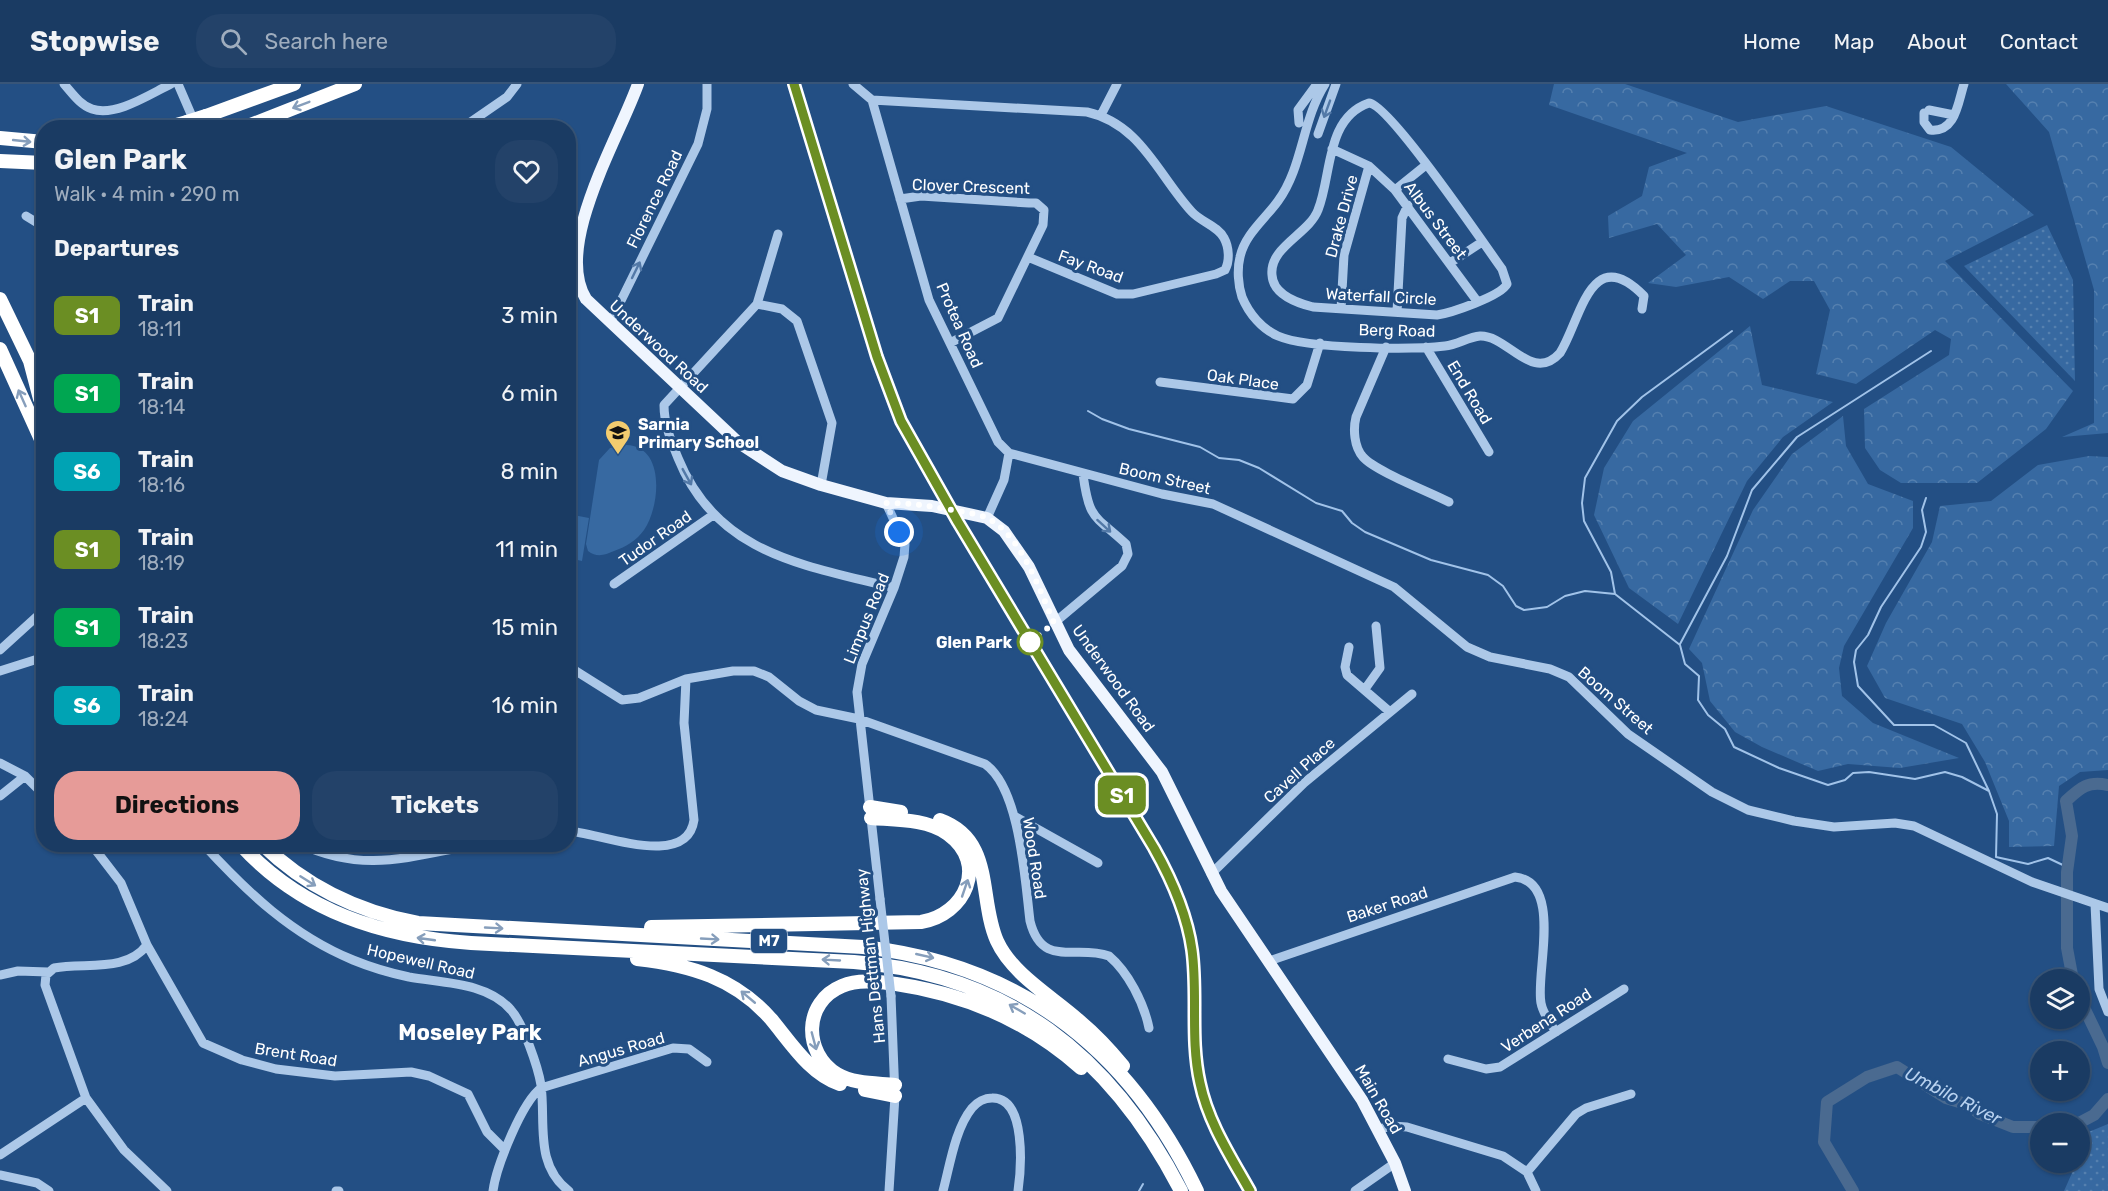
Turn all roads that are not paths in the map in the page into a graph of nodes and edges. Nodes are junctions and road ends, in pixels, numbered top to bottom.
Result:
1 (64, 84) edge
2 (171, 84) edge
3 (178, 84) edge
4 (294, 84) edge
5 (355, 84) edge
6 (517, 84) edge
7 (639, 84) edge
8 (707, 84) edge
9 (853, 84) edge
10 (1117, 84) edge
11 (1317, 84) edge
12 (1325, 84) edge
13 (1336, 84) edge
14 (1964, 84) edge
15 (872, 100) junction
16 (1101, 115) junction
17 (1954, 115) junction
18 (196, 120) edge
19 (202, 120) edge
20 (263, 120) edge
21 (474, 120) edge
22 (1299, 123) dead end
23 (0, 138) edge
24 (36, 141) edge
25 (1333, 145) junction
26 (0, 161) edge
27 (36, 163) edge
28 (1426, 165) junction
29 (1369, 166) junction
30 (1395, 190) junction
31 (900, 199) junction
32 (1408, 205) junction
33 (26, 216) dead end
34 (36, 222) edge
35 (778, 234) dead end
36 (1482, 242) junction
37 (1028, 257) junction
38 (1450, 263) junction
39 (579, 288) junction
40 (576, 291) edge
41 (0, 299) edge
42 (1477, 301) junction
43 (757, 304) junction
44 (1341, 309) junction
45 (1642, 309) dead end
46 (1397, 312) junction
47 (0, 318) edge
48 (610, 323) junction
49 (950, 343) junction
50 (1320, 343) junction
51 (1386, 347) junction
52 (1426, 347) junction
53 (0, 349) edge
54 (36, 382) edge
55 (1160, 382) dead end
56 (680, 388) junction
57 (36, 391) edge
58 (36, 428) edge
59 (1489, 452) dead end
60 (1009, 453) junction
61 (1083, 474) junction
62 (821, 485) junction
63 (1449, 502) dead end
64 (886, 503) junction
65 (713, 515) junction
66 (987, 518) junction
67 (614, 584) dead end
68 (894, 588) junction
69 (36, 617) edge
70 (1054, 623) junction
71 (1376, 626) dead end
72 (1349, 646) dead end
73 (0, 650) edge
74 (36, 660) edge
75 (0, 671) edge
76 (576, 671) edge
77 (686, 679) junction
78 (1365, 689) junction
79 (1412, 694) dead end
80 (1390, 712) junction
81 (859, 719) junction
82 (0, 763) edge
83 (25, 776) junction
84 (36, 787) edge
85 (0, 796) edge
86 (871, 813) junction
87 (1014, 816) junction
88 (576, 833) edge
89 (99, 852) edge
90 (211, 852) edge
91 (248, 852) edge
92 (272, 852) edge
93 (321, 852) edge
94 (434, 852) edge
95 (1098, 863) dead end
96 (1211, 874) junction
97 (2095, 904) junction
98 (2108, 908) edge
99 (544, 931) junction
100 (504, 944) junction
101 (147, 945) junction
102 (1269, 961) junction
103 (48, 972) junction
104 (0, 975) edge
105 (1624, 989) dead end
106 (2108, 1012) edge
107 (1149, 1028) dead end
108 (1316, 1029) joint
109 (1556, 1032) junction
110 (1448, 1059) dead end
111 (707, 1062) dead end
112 (541, 1088) junction
113 (895, 1090) junction
114 (1631, 1094) dead end
115 (86, 1098) junction
116 (1144, 1128) junction
117 (1379, 1130) junction
118 (505, 1150) junction
119 (0, 1155) edge
120 (1395, 1162) junction
121 (1527, 1172) junction
122 (0, 1175) edge
123 (1190, 1177) junction
124 (49, 1191) edge
125 (167, 1191) edge
126 (493, 1191) edge
127 (569, 1191) edge
128 (889, 1191) edge
129 (943, 1191) edge
130 (1018, 1191) edge
131 (1181, 1191) edge
132 (1197, 1191) edge
133 (1355, 1191) edge
134 (1405, 1191) edge
135 (1536, 1191) edge

1 - 2 street
3 - 18 street
4 - 19 highway
5 -> 20 highway
6 - 21 street
7 - 39 main road
48 -> 8 street, Florence Road
9 - 15 street
10 - 16 street
11 - 22 street
12 - 50 street, Berg Road
13 -> 25 street
14 - 17 street
15 - 16 street
15 - 31 street, Protea Road
16 - 37 street, Fay Road
17 - 17 street
23 -> 24 highway
25 - 28 street, Waterfall Circle
25 - 29 street, Albus Street
25 - 44 street, Waterfall Circle
26 - 27 highway
28 - 30 street
28 - 36 street, Waterfall Circle
29 - 30 street, Albus Street
29 - 44 street, Drake Drive
30 - 32 street, Albus Street
31 - 37 street, Clover Crescent
31 - 49 street, Protea Road
32 - 38 street, Albus Street
32 - 46 street
33 - 34 street
35 - 43 street
36 - 38 street
36 - 42 street, Waterfall Circle
37 - 49 street, Clover Crescent
38 - 42 street, Albus Street
39 - 40 street
39 - 48 main road, Underwood Road
41 - 54 highway
42 - 46 street, Waterfall Circle
43 - 56 street
43 - 62 street
44 - 46 street, Waterfall Circle
45 - 52 street, Berg Road
47 - 57 highway
48 - 56 main road, Underwood Road
49 - 60 street, Protea Road
50 - 51 street, Berg Road
50 - 55 street, Oak Place
51 - 52 street, Berg Road
51 - 63 street
52 - 59 street, End Road
58 -> 53 highway
56 - 62 main road, Underwood Road
56 -> 65 street
60 - 61 street, Boom Street
60 - 66 street
61 -> 70 street
61 - 97 street, Boom Street
62 - 64 main road, Underwood Road
64 - 66 main road, Underwood Road
64 - 68 street, Limpus Road
65 - 67 street, Tudor Road
65 - 68 street
66 - 70 main road, Underwood Road
68 - 81 street, Limpus Road
69 - 73 street
70 - 96 main road, Underwood Road
71 - 78 street
72 - 78 street
74 - 75 street
76 - 77 street
77 - 81 street
77 - 88 street
78 - 80 street
79 - 80 street, Cavell Place
80 - 96 street, Cavell Place
81 - 86 street, Hans Dettman Highway
81 - 87 street, Wood Road
82 - 83 street
83 - 84 street
83 - 85 street
99 -> 86 highway
86 - 113 street, Hans Dettman Highway, bridge
86 - 123 highway
87 - 95 street
87 - 107 street, Wood Road
89 - 101 street, Brent Road
90 - 112 street, Hopewell Road
100 -> 91 highway, M7
92 -> 99 highway, M7
93 - 94 street
96 - 102 main road, Underwood Road
97 - 98 street, Boom Street
97 - 106 street
99 -> 123 highway, M7
113 -> 100 highway
116 -> 100 highway, M7
101 - 103 street
101 - 118 street, Brent Road
102 - 108 main road, Underwood Road
102 - 109 street, Baker Road
103 - 104 street
103 - 115 street
105 - 109 street, Verbena Road
108 - 117 main road, Main Road
109 - 110 street, Verbena Road
111 - 112 street, Angus Road
112 - 118 street
112 - 127 street, Hopewell Road
116 -> 113 highway
113 - 128 street, Hans Dettman Highway
114 - 121 street
115 - 119 street
115 - 125 street
116 - 131 highway, M7
117 - 120 main road, Main Road
117 - 121 street
118 - 126 street
120 - 133 street
120 - 134 main road, Main Road
121 - 135 street
122 - 124 street
123 - 132 highway, M7
129 - 130 street

